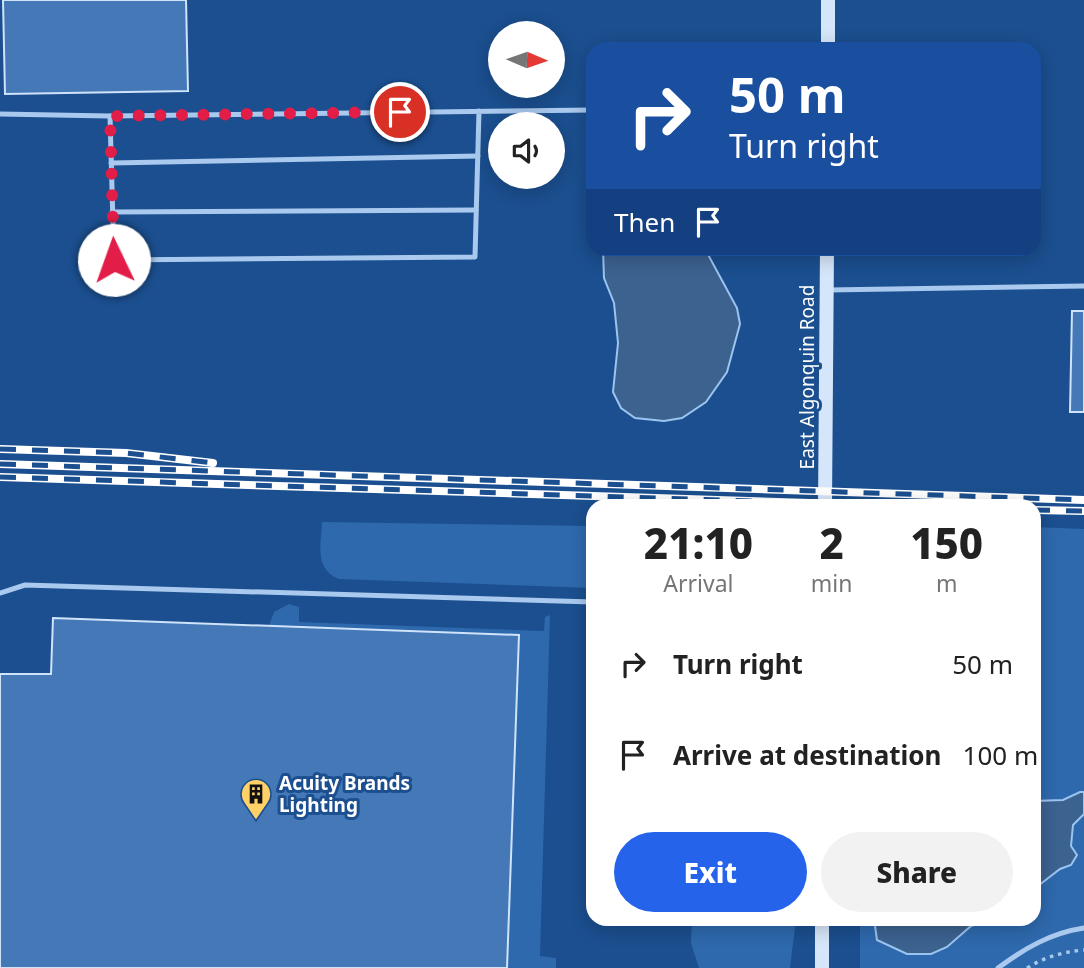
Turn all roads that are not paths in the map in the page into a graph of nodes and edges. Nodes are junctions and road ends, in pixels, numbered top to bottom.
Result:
1 (828, 0) edge
2 (828, 42) edge
3 (586, 110) edge
4 (479, 111) junction
5 (0, 114) edge
6 (110, 116) junction
7 (478, 156) junction
8 (111, 163) junction
9 (477, 210) junction
10 (112, 212) junction
11 (827, 256) edge
12 (1084, 286) edge
13 (827, 290) junction
14 (825, 499) edge
15 (0, 593) edge
16 (586, 602) edge
17 (822, 926) edge
18 (1084, 928) edge
19 (822, 968) edge
20 (998, 968) edge

1 - 2 main road
3 - 4 lane
4 - 6 lane
4 - 7 lane
5 - 6 lane
6 - 8 lane
7 - 8 lane
7 - 9 lane
8 - 10 lane
9 - 10 lane
9 - 10 lane
11 - 13 main road, East Algonquin Road
12 - 13 lane
13 - 14 main road, East Algonquin Road
15 - 16 lane
17 - 19 main road
18 - 20 lane

